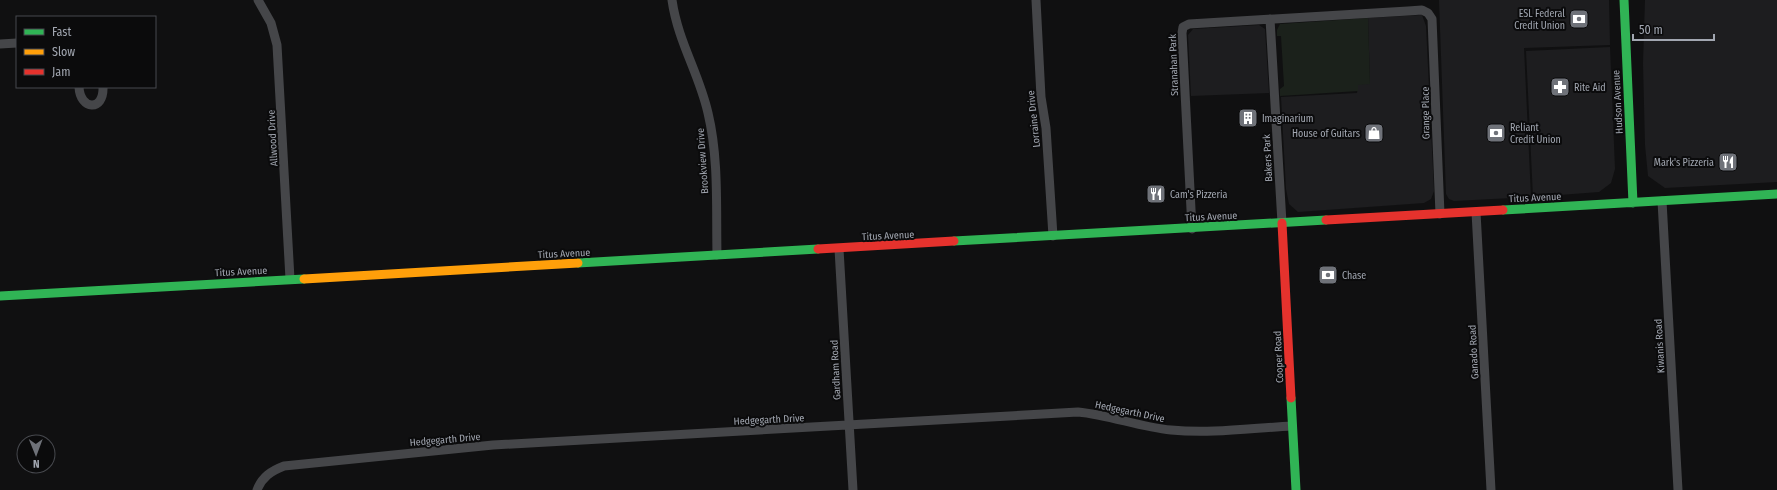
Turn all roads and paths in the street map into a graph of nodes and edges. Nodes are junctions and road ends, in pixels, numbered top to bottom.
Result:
1 (258, 0) edge
2 (672, 0) edge
3 (1036, 0) edge
4 (1624, 0) edge
5 (1428, 13) joint
6 (1270, 19) junction
7 (0, 44) edge
8 (16, 44) edge
9 (79, 88) edge
10 (103, 88) edge
11 (1777, 194) edge
12 (1662, 201) junction
13 (1633, 202) junction
14 (1476, 212) junction
15 (1440, 214) junction
16 (1282, 224) junction
17 (1192, 229) junction
18 (1053, 236) junction
19 (839, 249) junction
20 (717, 255) junction
21 (290, 280) junction
22 (0, 296) edge
23 (849, 426) junction
24 (1292, 426) junction
25 (257, 490) edge
26 (853, 490) edge
27 (1296, 490) edge
28 (1491, 490) edge
29 (1678, 490) edge

1 - 21 street, Allwood Drive
2 - 20 street, Brookview Drive
3 - 18 street, Lorraine Drive
4 - 13 main road, Hudson Avenue
5 - 6 street, Stranahan Park
5 - 15 street, Grange Place
6 - 16 street, Bakers Park
6 - 17 street, Stranahan Park
7 - 8 street
9 - 10 street
11 - 12 main road, Titus Avenue
12 - 13 main road, Titus Avenue
12 - 29 street, Kiwanis Road
13 - 14 main road, Titus Avenue
14 - 15 main road, Titus Avenue
14 - 28 street, Ganado Road
15 - 16 main road, Titus Avenue
16 - 17 main road, Titus Avenue
16 - 24 main road, Cooper Road
17 - 18 main road, Titus Avenue
18 - 19 main road, Titus Avenue
19 - 20 main road, Titus Avenue
19 - 23 street, Gardham Road
20 - 21 main road, Titus Avenue
21 - 22 main road, Titus Avenue
23 - 24 street, Hedgegarth Drive
23 - 25 street, Hedgegarth Drive
23 - 26 street, Gardham Road
24 - 27 main road, Cooper Road

